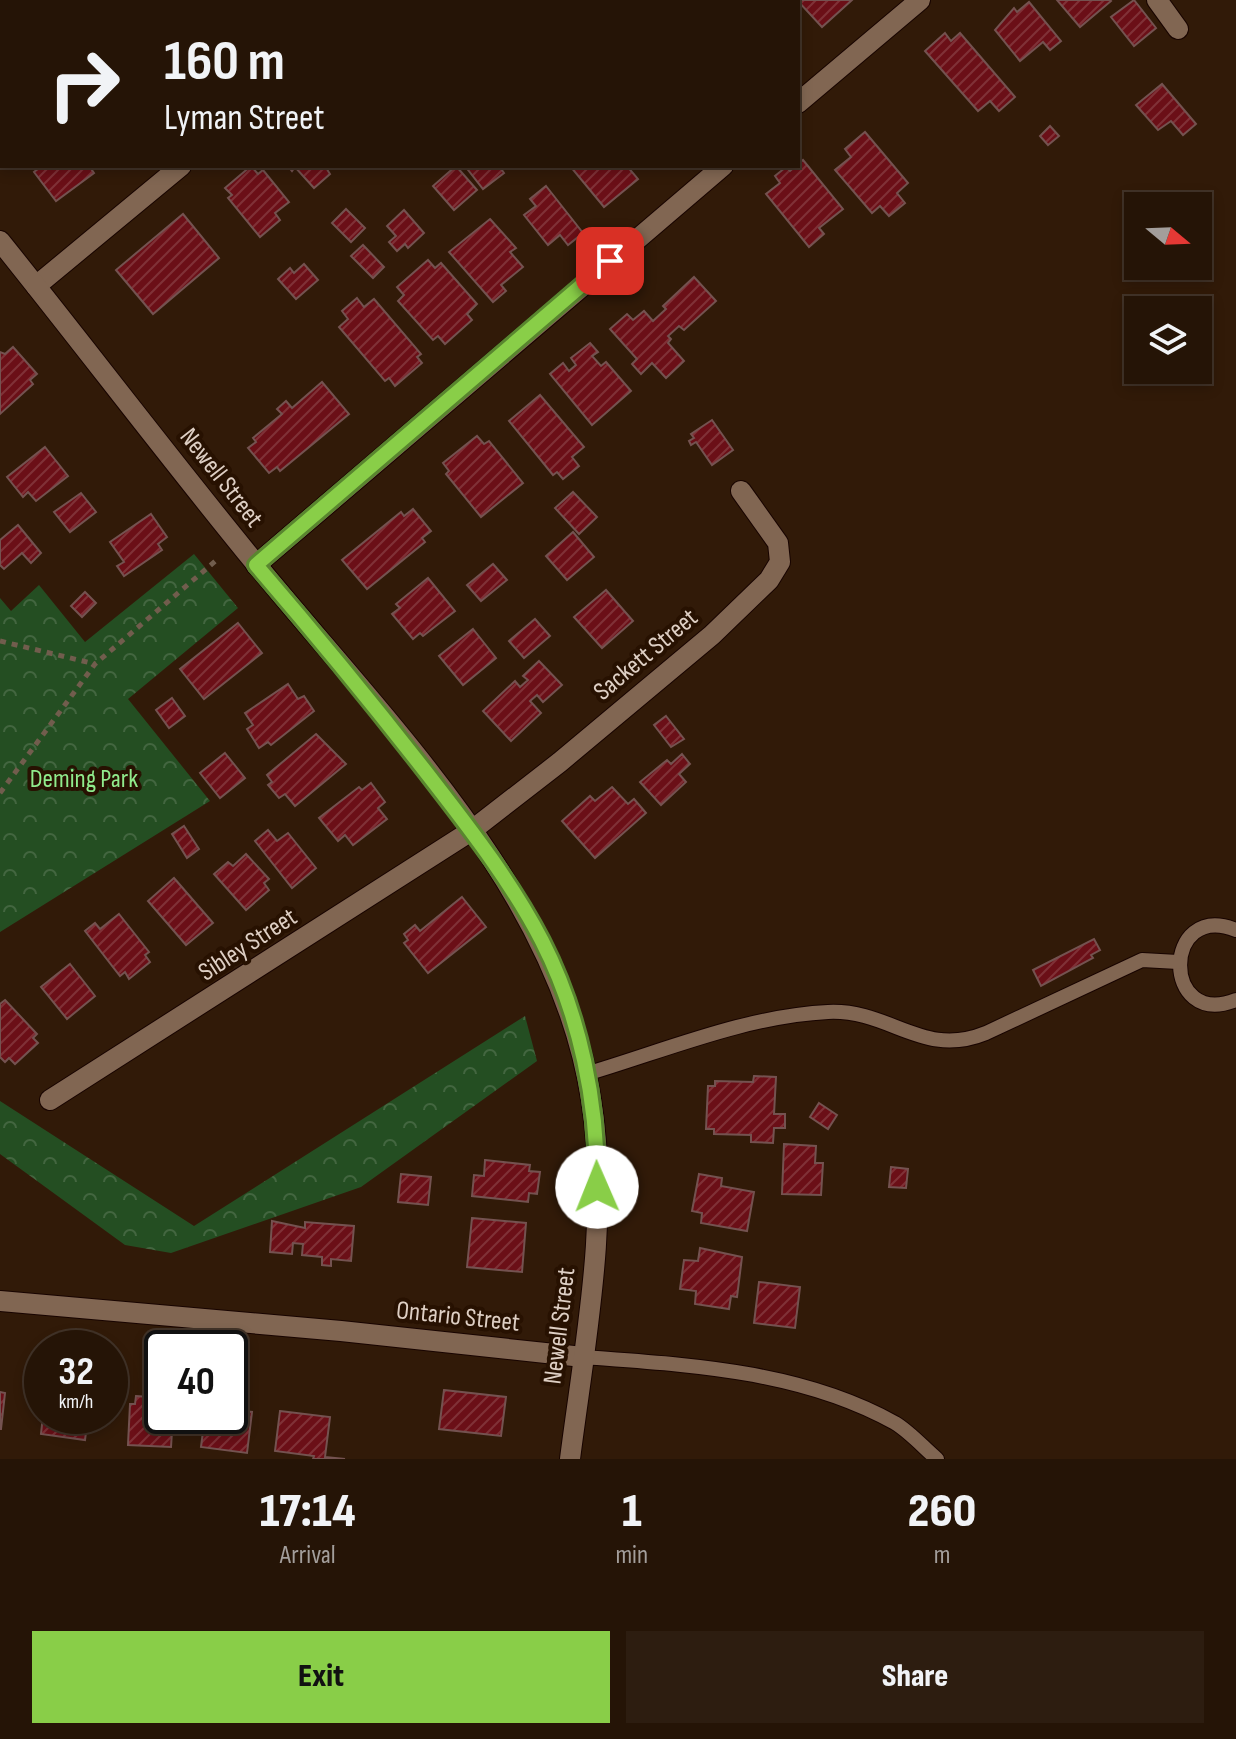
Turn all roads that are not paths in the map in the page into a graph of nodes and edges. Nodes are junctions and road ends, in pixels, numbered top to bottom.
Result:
1 (920, 0) edge
2 (1157, 0) edge
3 (1178, 29) dead end
4 (800, 101) edge
5 (179, 168) edge
6 (721, 168) edge
7 (0, 241) edge
8 (36, 286) junction
9 (741, 491) dead end
10 (256, 565) junction
11 (471, 831) junction
12 (1236, 930) edge
13 (1178, 962) junction
14 (1236, 1000) edge
15 (586, 1074) junction
16 (50, 1100) dead end
17 (0, 1301) edge
18 (583, 1357) junction
19 (570, 1459) edge
20 (937, 1459) edge

1 - 4 street
2 - 3 street
5 - 8 street
6 - 10 street
7 - 8 street, Newell Street
8 - 10 street, Newell Street
9 - 11 street, Sackett Street
10 - 11 street, Newell Street
11 - 15 street, Newell Street
11 - 16 street, Sibley Street
12 - 13 lane
13 - 14 lane
13 - 15 lane
15 - 18 street, Newell Street
17 - 18 street, Ontario Street
18 - 19 street, Newell Street
18 - 20 lane, Ontario Street

